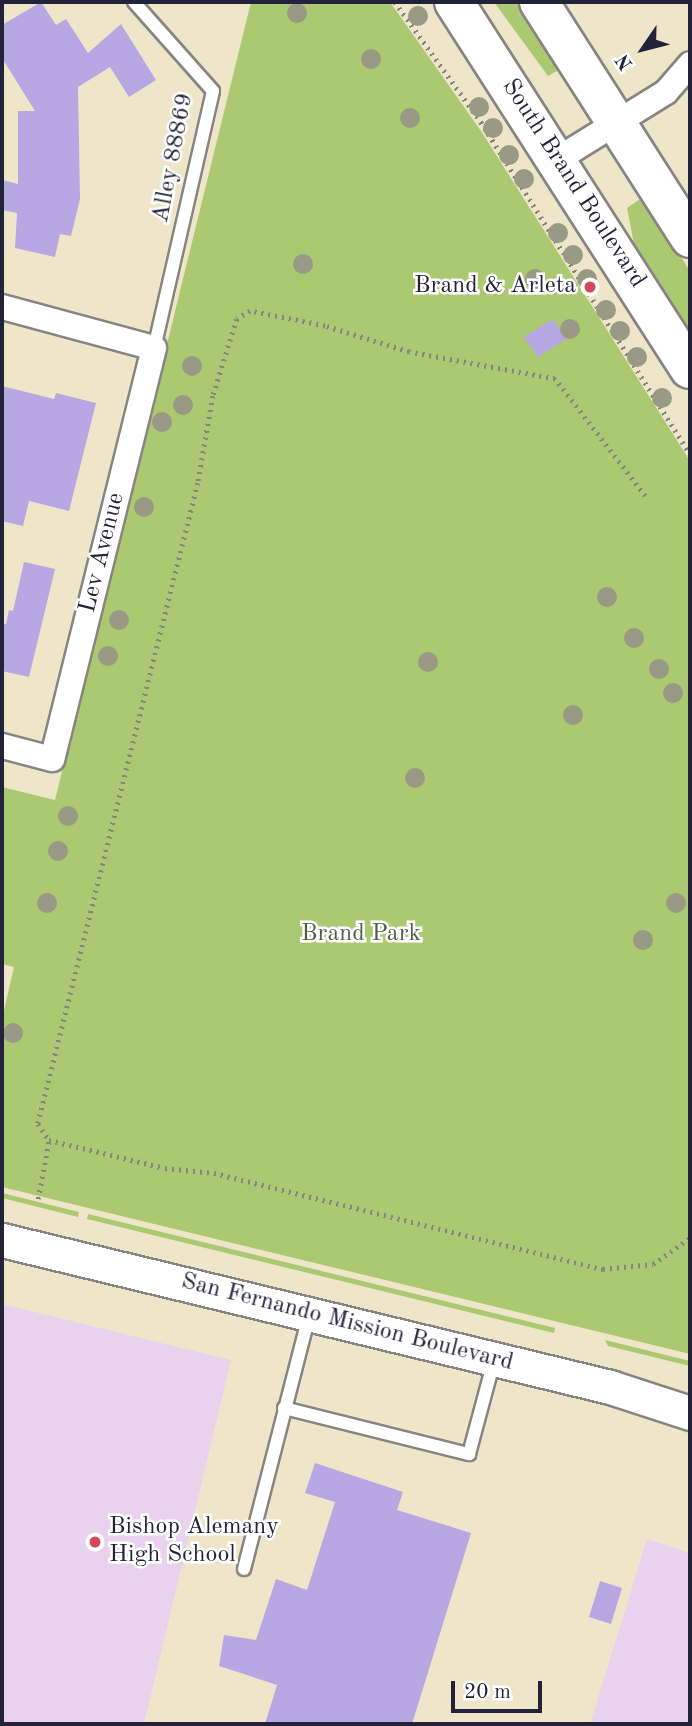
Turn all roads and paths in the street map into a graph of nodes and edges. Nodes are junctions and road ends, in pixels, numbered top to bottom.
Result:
1 (134, 2) edge
2 (395, 2) edge
3 (454, 2) edge
4 (540, 2) edge
5 (690, 64) edge
6 (618, 124) junction
7 (558, 159) junction
8 (690, 239) edge
9 (2, 307) edge
10 (155, 348) junction
11 (690, 369) edge
12 (690, 454) edge
13 (645, 496) dead end
14 (2, 746) edge
15 (49, 1140) junction
16 (38, 1199) dead end
17 (690, 1238) edge
18 (2, 1240) edge
19 (310, 1314) junction
20 (495, 1359) junction
21 (284, 1408) junction
22 (690, 1413) edge
23 (244, 1569) dead end

1 - 10 lane, Alley 88869
2 - 12 path
3 - 7 main road, South Brand Boulevard
4 - 6 main road
5 - 6 street
6 - 7 street
6 - 8 main road
7 - 11 main road, South Brand Boulevard
9 - 10 street
10 - 14 street, Lev Avenue
13 - 15 path
15 - 16 path
15 - 17 path
18 - 19 main road, San Fernando Mission Boulevard
19 - 20 main road, San Fernando Mission Boulevard
19 - 21 lane
20 - 21 lane
20 - 22 main road, San Fernando Mission Boulevard
21 - 23 lane

